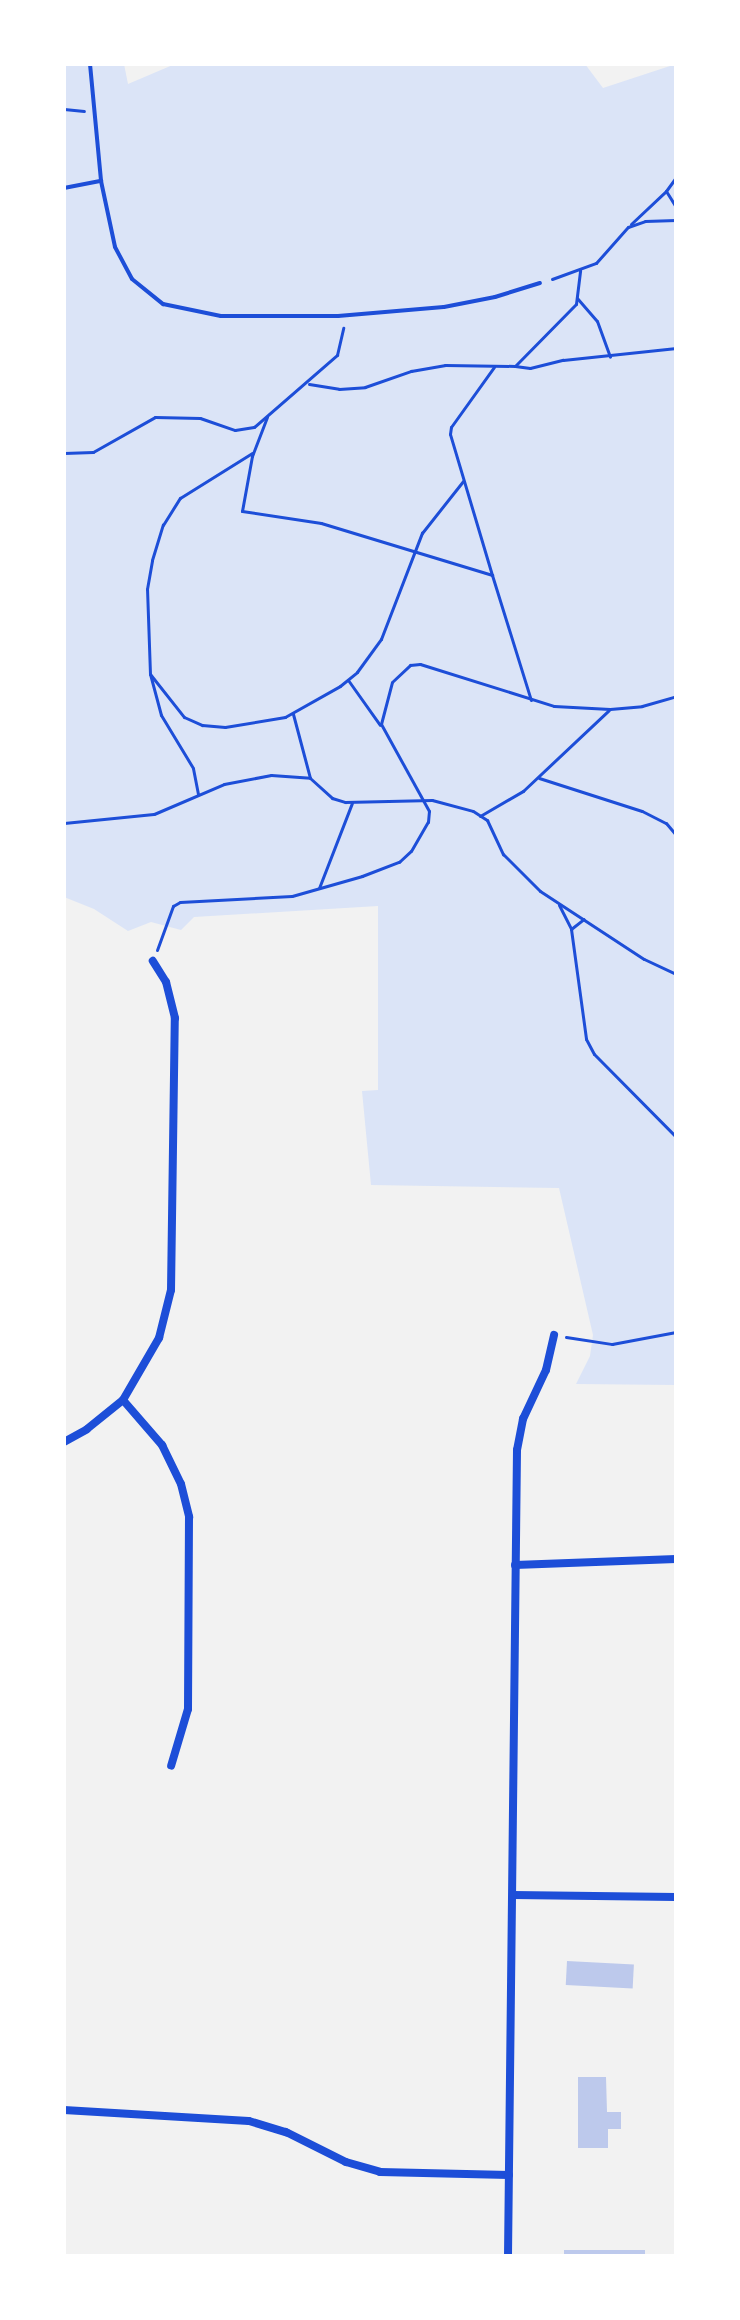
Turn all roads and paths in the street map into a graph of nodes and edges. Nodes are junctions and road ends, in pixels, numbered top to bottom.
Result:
1 (90, 64) edge
2 (64, 109) edge
3 (96, 111) junction
4 (676, 177) edge
5 (101, 181) junction
6 (64, 188) edge
7 (666, 191) junction
8 (676, 207) edge
9 (676, 220) edge
10 (628, 227) junction
11 (580, 270) junction
12 (540, 283) joint
13 (577, 298) junction
14 (343, 316) junction
15 (676, 348) edge
16 (610, 357) junction
17 (515, 366) junction
18 (494, 367) junction
19 (309, 384) junction
20 (267, 417) junction
21 (64, 453) edge
22 (252, 453) junction
23 (463, 481) junction
24 (415, 551) junction
25 (492, 575) junction
26 (150, 674) junction
27 (348, 680) junction
28 (676, 696) edge
29 (531, 700) junction
30 (610, 709) junction
31 (293, 714) junction
32 (382, 728) junction
33 (310, 778) junction
34 (539, 778) junction
35 (198, 794) junction
36 (423, 799) junction
37 (352, 801) junction
38 (480, 816) junction
39 (64, 823) edge
40 (676, 835) edge
41 (319, 888) junction
42 (557, 902) junction
43 (584, 919) junction
44 (571, 929) junction
45 (153, 961) joint
46 (676, 974) edge
47 (676, 1137) edge
48 (676, 1332) edge
49 (554, 1335) joint
50 (123, 1400) junction
51 (64, 1442) edge
52 (676, 1559) edge
53 (515, 1565) junction
54 (171, 1766) dead end
55 (513, 1895) junction
56 (676, 1897) edge
57 (64, 2110) edge
58 (509, 2175) junction
59 (508, 2256) edge

1 - 3 lane
2 - 3 path
3 - 5 lane
4 - 7 path
5 - 6 lane
5 - 14 lane
7 - 8 path
7 - 10 path
9 - 10 path
10 - 11 path
11 - 12 path
11 - 13 path
12 - 14 lane
13 - 16 path
13 - 17 path
14 - 19 path
15 - 16 path
16 - 17 path
17 - 18 path
18 - 19 path
18 - 23 path
19 - 20 path
20 - 21 path
20 - 22 path
22 - 24 path
22 - 26 path
23 - 24 path
23 - 25 path
24 - 25 path
24 - 27 path
25 - 29 path
26 - 31 path
26 - 35 path
27 - 31 path
27 - 32 path
28 - 30 path
29 - 30 path
29 - 32 path
30 - 34 path
31 - 33 path
32 - 36 path
33 - 35 path
33 - 37 path
34 - 38 path
34 - 40 path
35 - 39 path
36 - 37 path
36 - 38 path
36 - 41 path
37 - 41 path
38 - 42 path
41 - 45 path
42 - 43 path
42 - 44 path
43 - 44 path
43 - 46 path
44 - 47 path
45 - 50 street
48 - 49 path
49 - 53 street
50 - 51 street
50 - 54 street
52 - 53 street
53 - 55 street
55 - 56 street
55 - 58 street
57 - 58 street
58 - 59 street

